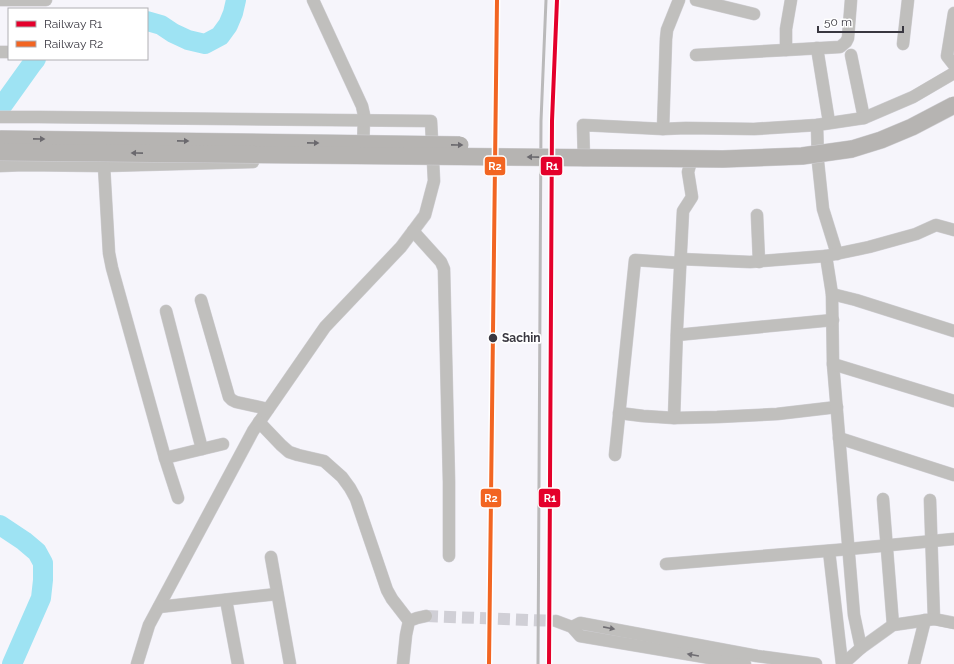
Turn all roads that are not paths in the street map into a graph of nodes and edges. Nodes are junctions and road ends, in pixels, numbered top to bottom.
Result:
1 (0, 0) edge
2 (46, 0) edge
3 (313, 0) edge
4 (679, 0) edge
5 (696, 0) edge
6 (791, 0) edge
7 (852, 0) edge
8 (908, 0) edge
9 (954, 13) edge
10 (754, 14) dead end
11 (903, 44) dead end
12 (817, 48) junction
13 (786, 50) junction
14 (696, 55) dead end
15 (851, 55) dead end
16 (954, 65) edge
17 (954, 73) edge
18 (954, 95) edge
19 (954, 105) edge
20 (954, 113) edge
21 (0, 117) edge
22 (864, 118) junction
23 (364, 120) junction
24 (829, 122) junction
25 (817, 125) junction
26 (663, 129) junction
27 (0, 139) edge
28 (0, 152) edge
29 (363, 160) junction
30 (433, 161) junction
31 (818, 162) junction
32 (690, 165) junction
33 (0, 166) edge
34 (104, 166) junction
35 (757, 215) dead end
36 (954, 230) edge
37 (413, 231) junction
38 (831, 255) junction
39 (680, 261) junction
40 (760, 262) junction
41 (832, 294) junction
42 (202, 300) dead end
43 (166, 311) dead end
44 (833, 320) junction
45 (954, 331) edge
46 (677, 335) junction
47 (833, 364) junction
48 (954, 401) edge
49 (837, 406) junction
50 (268, 409) junction
51 (619, 412) junction
52 (674, 418) junction
53 (259, 422) junction
54 (840, 438) junction
55 (223, 444) dead end
56 (202, 449) junction
57 (614, 454) dead end
58 (165, 458) junction
59 (954, 474) edge
60 (178, 498) dead end
61 (883, 499) dead end
62 (930, 500) dead end
63 (954, 539) edge
64 (932, 542) junction
65 (887, 546) junction
66 (849, 549) junction
67 (829, 551) junction
68 (271, 556) dead end
69 (449, 556) dead end
70 (666, 564) dead end
71 (278, 594) junction
72 (226, 600) junction
73 (158, 607) junction
74 (426, 616) tunnel mouth
75 (930, 619) junction
76 (409, 621) junction
77 (556, 621) tunnel mouth
78 (954, 623) edge
79 (893, 625) junction
80 (861, 648) junction
81 (742, 660) edge
82 (137, 664) edge
83 (238, 664) edge
84 (290, 664) edge
85 (403, 664) edge
86 (816, 664) edge
87 (843, 664) edge
88 (914, 664) edge

1 - 2 street
3 - 23 street
4 - 26 street
5 - 10 street
6 - 13 street
7 - 12 street
8 - 11 street
9 - 16 street
12 - 13 street
12 - 24 street
13 - 14 street
15 - 22 street
17 - 22 street
27 -> 18 main road, bridge
19 -> 28 main road, bridge
20 - 31 street
21 - 23 street
22 - 24 street
23 - 29 street
23 - 30 street
24 - 25 street
25 - 26 street
25 - 31 street
26 - 32 street
29 - 30 street
29 - 34 street
30 - 37 street
31 - 32 street
31 - 38 street
32 - 39 street
33 - 34 street
34 - 58 street
35 - 40 street
36 - 38 street
37 - 50 street
37 - 69 street
38 - 40 street
38 - 41 street
39 - 40 street
39 - 46 street
39 - 51 street
41 - 44 street
41 - 45 street
42 - 50 street
43 - 56 street
44 - 46 street
44 - 47 street
46 - 52 street
47 - 48 street
47 - 49 street
49 - 52 street
49 - 54 street
50 - 53 street
51 - 52 street
51 - 57 street
53 - 73 street
53 - 76 street
54 - 59 street
54 - 66 street
55 - 56 street
56 - 58 street
58 - 60 street
61 - 65 street
62 - 64 street
63 - 64 street
64 - 65 street
64 - 75 street
65 - 66 street
65 - 79 street
66 - 67 street
66 - 80 street
67 - 70 street
67 - 87 street
68 - 71 street
71 - 72 street
71 - 84 street
72 - 73 street
72 - 83 street
73 - 82 street
74 - 76 street
75 - 78 street
75 - 79 street
75 - 88 street
76 - 85 street
77 - 81 street
79 - 80 street
80 - 87 street
81 - 86 street

